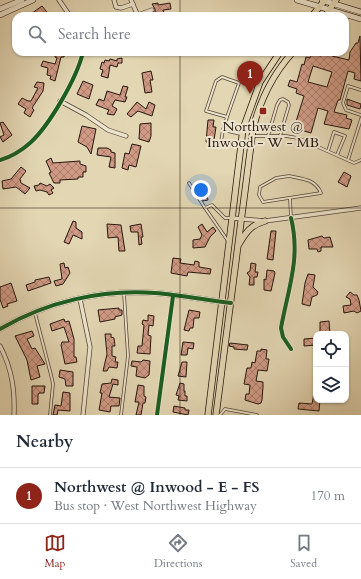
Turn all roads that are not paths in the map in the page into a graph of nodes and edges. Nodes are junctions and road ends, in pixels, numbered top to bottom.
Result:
1 (22, 0) edge
2 (33, 0) edge
3 (59, 0) edge
4 (114, 0) edge
5 (131, 0) edge
6 (297, 0) edge
7 (324, 0) edge
8 (335, 2) edge
9 (133, 4) junction
10 (320, 7) junction
11 (0, 9) edge
12 (330, 9) junction
13 (152, 10) dead end
14 (67, 12) edge
15 (136, 12) edge
16 (147, 12) edge
17 (316, 12) edge
18 (328, 12) edge
19 (339, 12) edge
20 (361, 12) edge
21 (0, 15) edge
22 (349, 15) edge
23 (361, 19) edge
24 (82, 56) edge
25 (277, 56) edge
26 (289, 56) edge
27 (361, 90) edge
28 (60, 102) junction
29 (361, 115) edge
30 (227, 117) junction
31 (361, 119) edge
32 (223, 130) junction
33 (242, 134) junction
34 (126, 136) dead end
35 (251, 136) junction
36 (268, 136) junction
37 (280, 136) junction
38 (221, 142) dead end
39 (328, 151) junction
40 (338, 156) junction
41 (0, 160) edge
42 (348, 160) junction
43 (361, 160) edge
44 (189, 183) dead end
45 (290, 199) junction
46 (205, 208) junction
47 (361, 208) edge
48 (232, 218) junction
49 (291, 218) junction
50 (241, 220) junction
51 (265, 221) junction
52 (229, 242) junction
53 (237, 248) junction
54 (124, 293) junction
55 (173, 296) junction
56 (80, 299) junction
57 (221, 302) junction
58 (230, 303) junction
59 (34, 312) junction
60 (0, 329) edge
61 (0, 346) edge
62 (291, 349) dead end
63 (14, 415) edge
64 (50, 415) edge
65 (83, 415) edge
66 (121, 415) edge
67 (157, 415) edge
68 (208, 415) edge
69 (216, 415) edge
70 (220, 415) edge
71 (257, 415) edge

1 - 11 main road
2 - 21 main road
3 - 14 street
4 - 9 street
5 - 9 street
6 - 10 main road
7 - 8 main road
7 - 10 main road
8 - 12 main road
8 - 20 main road
9 - 15 street
10 - 12 main road
10 - 17 main road
12 - 18 main road
12 - 19 main road
13 - 16 street
22 - 23 main road
24 - 28 street
25 - 33 main road
26 - 35 main road
27 - 29 lane
28 - 34 street
28 - 41 street
30 - 30 lane
30 - 32 lane
31 - 42 lane
32 - 33 lane
32 - 38 lane
33 - 35 main road
33 - 48 main road
35 - 36 lane
35 - 50 main road
36 - 37 lane
36 - 37 lane
37 - 39 lane
39 - 40 lane
39 - 40 lane
40 - 42 lane
42 - 43 lane
44 - 46 lane
45 - 45 lane
45 - 49 lane
46 - 48 lane
46 - 52 lane
47 - 49 street
48 - 50 street
48 - 52 main road
49 - 51 street
49 - 62 street
50 - 51 street
50 - 53 main road
51 - 53 main road
52 - 57 main road
53 - 58 main road
54 - 55 street
54 - 56 street
54 - 66 lane
55 - 57 street
55 - 67 street
56 - 59 street
56 - 65 street
57 - 58 street
57 - 68 main road
58 - 69 main road
59 - 60 street
59 - 64 lane
61 - 63 street
70 - 71 lane

